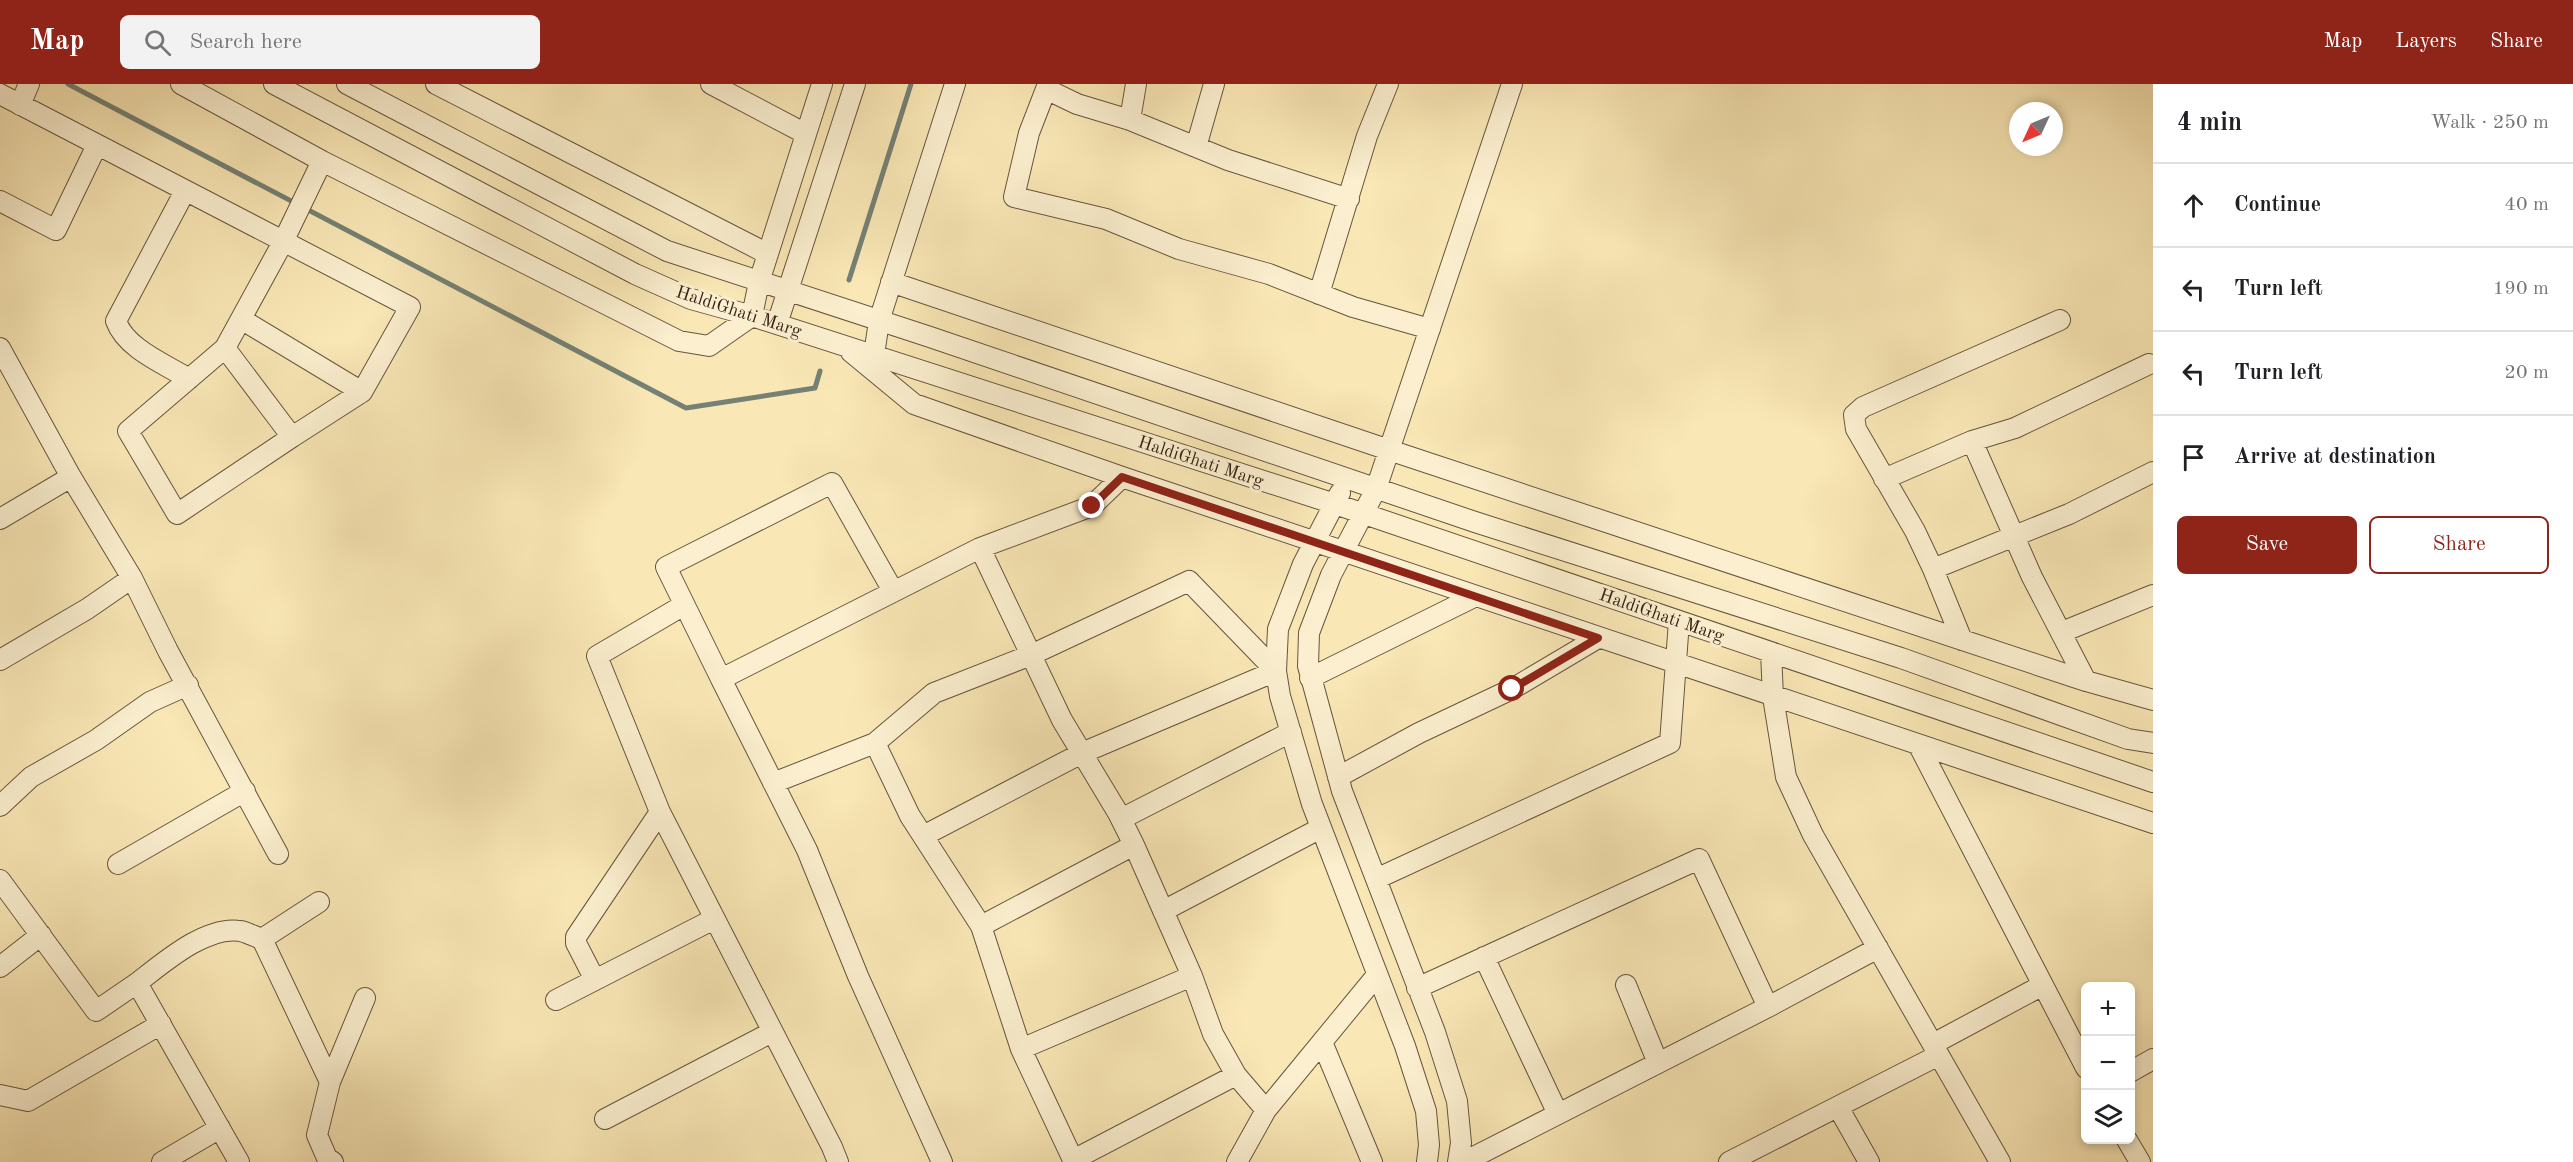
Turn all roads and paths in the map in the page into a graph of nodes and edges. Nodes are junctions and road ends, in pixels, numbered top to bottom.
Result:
1 (29, 84) edge
2 (181, 84) edge
3 (274, 84) edge
4 (347, 84) edge
5 (436, 84) edge
6 (711, 84) edge
7 (822, 84) edge
8 (855, 84) edge
9 (955, 84) edge
10 (1136, 84) edge
11 (1214, 84) edge
12 (1388, 84) edge
13 (1512, 84) edge
14 (1047, 86) edge
15 (0, 94) edge
16 (20, 105) junction
17 (1130, 120) junction
18 (806, 134) junction
19 (97, 145) junction
20 (1196, 147) junction
21 (322, 160) junction
22 (185, 191) junction
23 (1349, 199) junction
24 (0, 201) edge
25 (283, 242) junction
26 (768, 254) junction
27 (759, 282) junction
28 (891, 282) junction
29 (788, 292) junction
30 (1319, 294) junction
31 (752, 316) junction
32 (241, 319) junction
33 (2060, 320) dead end
34 (879, 321) junction
35 (777, 324) junction
36 (1430, 329) junction
37 (842, 345) junction
38 (0, 348) edge
39 (225, 348) junction
40 (874, 355) junction
41 (2149, 364) dead end
42 (189, 379) junction
43 (362, 392) junction
44 (292, 437) junction
45 (1972, 441) junction
46 (1389, 450) junction
47 (2153, 472) edge
48 (71, 477) junction
49 (1345, 478) junction
50 (1884, 479) junction
51 (1116, 483) junction
52 (1376, 489) junction
53 (1335, 504) junction
54 (1364, 514) junction
55 (0, 519) edge
56 (2014, 537) junction
57 (1315, 542) junction
58 (980, 548) junction
59 (1344, 552) junction
60 (1933, 569) junction
61 (132, 578) junction
62 (893, 591) junction
63 (2153, 595) edge
64 (1476, 596) junction
65 (684, 605) junction
66 (1679, 621) junction
67 (2062, 632) junction
68 (1598, 638) junction
69 (1962, 640) junction
70 (1771, 652) junction
71 (1031, 654) junction
72 (0, 660) edge
73 (1677, 664) junction
74 (1276, 671) junction
75 (1310, 678) junction
76 (721, 679) junction
77 (2086, 681) junction
78 (188, 685) junction
79 (1773, 697) junction
80 (2153, 700) edge
81 (1291, 732) junction
82 (875, 742) junction
83 (2153, 743) edge
84 (1919, 746) junction
85 (1082, 753) junction
86 (1338, 777) junction
87 (2153, 782) edge
88 (773, 783) junction
89 (245, 791) junction
90 (0, 806) edge
91 (660, 812) junction
92 (1121, 819) junction
93 (2153, 823) edge
94 (1321, 828) junction
95 (923, 836) junction
96 (1134, 845) junction
97 (278, 854) dead end
98 (118, 864) dead end
99 (1376, 879) junction
100 (0, 880) edge
101 (319, 902) dead end
102 (1163, 911) junction
103 (714, 919) junction
104 (981, 926) junction
105 (40, 935) junction
106 (262, 939) junction
107 (1878, 948) junction
108 (1484, 957) junction
109 (0, 967) edge
110 (1377, 975) junction
111 (1192, 976) junction
112 (595, 980) junction
113 (137, 983) junction
114 (1626, 985) dead end
115 (2043, 985) junction
116 (1417, 988) junction
117 (365, 998) dead end
118 (556, 1000) dead end
119 (1768, 1007) junction
120 (161, 1024) junction
121 (772, 1032) junction
122 (1322, 1042) junction
123 (1021, 1048) junction
124 (1936, 1050) junction
125 (2153, 1059) edge
126 (2081, 1060) edge
127 (1658, 1063) junction
128 (2135, 1069) edge
129 (1236, 1075) junction
130 (330, 1082) junction
131 (0, 1095) edge
132 (1838, 1107) junction
133 (1266, 1110) junction
134 (1558, 1114) junction
135 (605, 1119) dead end
136 (220, 1128) junction
137 (2129, 1144) edge
138 (1749, 1157) edge
139 (833, 1160) edge
140 (1073, 1161) edge
141 (162, 1162) edge
142 (239, 1162) edge
143 (333, 1162) edge
144 (942, 1162) edge
145 (1237, 1162) edge
146 (1372, 1162) edge
147 (1427, 1162) edge
148 (1458, 1162) edge
149 (1464, 1162) edge
150 (1729, 1162) edge
151 (1869, 1162) edge
152 (2000, 1162) edge
153 (2139, 1162) edge

1 - 16 street
2 - 21 street
3 - 31 street, HaldiGhati Marg
4 - 27 street, HaldiGhati Marg
5 - 26 street
6 - 18 street
7 - 18 street
8 - 29 street
9 - 28 street
10 - 17 street
11 - 20 street
12 - 23 street
13 - 36 street
14 - 17 street
14 - 30 street
15 - 16 street
16 - 19 street
17 - 20 street
18 - 26 street
19 - 22 street
19 - 24 street
20 - 23 street
21 - 25 street
21 - 31 street
22 - 25 street
22 - 42 street
23 - 30 street
25 - 32 street
25 - 43 street
26 - 27 street
27 - 29 street, HaldiGhati Marg
27 - 31 street
28 - 34 street
28 - 46 street
29 - 34 street, HaldiGhati Marg
29 - 35 street
30 - 36 street
31 - 35 street, HaldiGhati Marg
32 - 39 street
32 - 43 street
33 - 50 street
34 - 40 street
34 - 49 street, HaldiGhati Marg
35 - 37 street, HaldiGhati Marg
36 - 46 street
37 - 40 street, HaldiGhati Marg
37 - 51 street
38 - 48 street
39 - 42 street
39 - 44 street
40 - 53 street, HaldiGhati Marg
41 - 45 street
42 - 44 street
43 - 44 street
45 - 50 street
45 - 56 street
46 - 52 street
46 - 69 street
47 - 56 street
48 - 55 street
48 - 61 street
49 - 52 street, HaldiGhati Marg
49 - 53 street
50 - 60 street
51 - 57 street
51 - 58 street
52 - 54 street
52 - 83 street, HaldiGhati Marg
53 - 54 street, HaldiGhati Marg
53 - 57 street
54 - 59 street
54 - 66 street, HaldiGhati Marg
56 - 60 street
56 - 67 street
57 - 59 street
57 - 74 street
58 - 62 street
58 - 71 street
59 - 64 street
59 - 75 street
60 - 69 street
61 - 72 street
61 - 78 street
62 - 65 street
62 - 76 street
63 - 67 street
64 - 68 street
64 - 75 street
65 - 76 street
65 - 91 street
66 - 70 street, HaldiGhati Marg
66 - 73 street
67 - 77 street
68 - 73 street
68 - 86 street
69 - 77 street
70 - 79 street
70 - 87 street, HaldiGhati Marg
71 - 74 street
71 - 82 street
71 - 85 street
73 - 79 street
73 - 99 street
74 - 81 street
74 - 85 street
75 - 86 street
76 - 88 street
77 - 80 street
78 - 89 street
78 - 90 street
79 - 84 street
79 - 107 street
81 - 92 street
81 - 94 street
82 - 88 street
82 - 95 street
84 - 93 street
84 - 115 street
85 - 92 street
85 - 95 street
86 - 99 street
88 - 144 street
89 - 97 street
89 - 98 street
91 - 103 street
91 - 112 street
92 - 96 street
94 - 102 street
94 - 110 street
95 - 104 street
96 - 102 street
96 - 104 street
99 - 116 street
100 - 105 street
101 - 106 street
102 - 111 street
103 - 112 street
103 - 121 street
104 - 123 street
105 - 109 street
105 - 113 street
106 - 113 street
106 - 130 street
107 - 119 street
107 - 124 street
108 - 116 street
108 - 119 street
108 - 134 street
110 - 122 street
110 - 147 street
111 - 123 street
111 - 129 street
112 - 118 street
113 - 120 street
114 - 127 street
115 - 124 street
115 - 126 street
116 - 148 street
117 - 130 street
119 - 127 street
120 - 131 street
120 - 136 street
121 - 135 street
121 - 139 street
122 - 133 street
122 - 146 street
123 - 140 street
124 - 132 street
124 - 152 street
125 - 128 street
127 - 134 street
129 - 133 street
129 - 140 street
130 - 143 street
132 - 138 street
132 - 151 street
133 - 145 street
134 - 149 street
136 - 141 street
136 - 142 street
137 - 153 street
138 - 150 street

